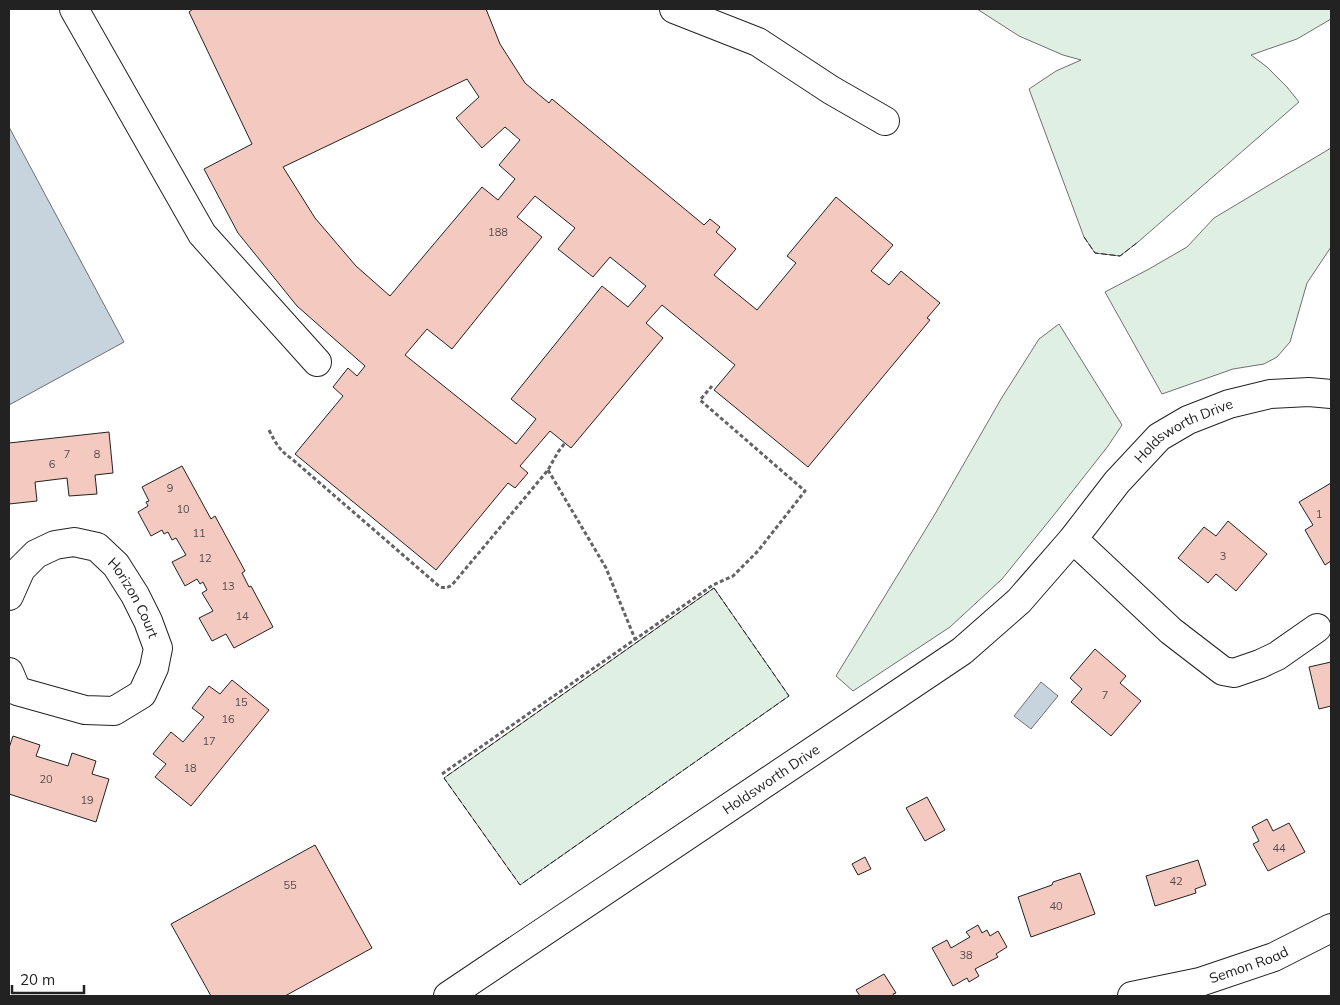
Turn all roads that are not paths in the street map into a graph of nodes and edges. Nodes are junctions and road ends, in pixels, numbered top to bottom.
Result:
1 (674, 9) edge
2 (80, 12) edge
3 (885, 121) dead end
4 (317, 362) dead end
5 (1331, 394) edge
6 (1073, 539) junction
7 (9, 596) edge
8 (1317, 628) dead end
9 (11, 685) edge
10 (1331, 928) edge
11 (448, 996) edge
12 (1132, 996) edge

1 - 3 street
2 - 4 street
5 - 6 street, Holdsworth Drive
6 - 8 street
6 - 11 street, Holdsworth Drive
7 - 9 street, Horizon Court
10 - 12 street, Semon Road

